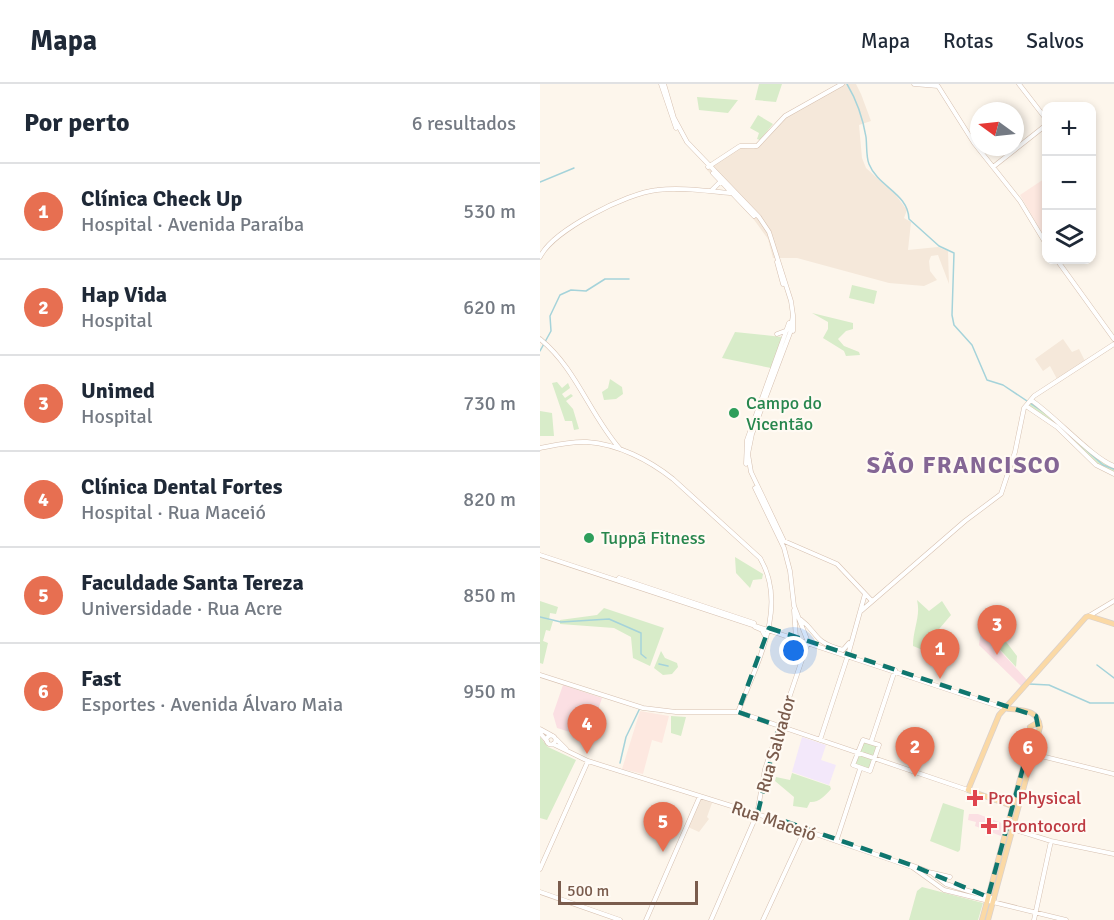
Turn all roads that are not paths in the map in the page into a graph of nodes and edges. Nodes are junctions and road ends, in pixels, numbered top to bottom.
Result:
1 (663, 84) edge
2 (842, 84) edge
3 (914, 84) edge
4 (1019, 84) edge
5 (1042, 113) edge
6 (1042, 129) edge
7 (708, 167) junction
8 (993, 167) junction
9 (720, 182) junction
10 (711, 191) junction
11 (732, 191) junction
12 (723, 192) junction
13 (1042, 236) edge
14 (540, 257) edge
15 (1060, 264) edge
16 (784, 334) junction
17 (1114, 339) edge
18 (543, 341) edge
19 (1114, 344) edge
20 (1028, 403) junction
21 (540, 448) edge
22 (620, 449) junction
23 (1114, 466) edge
24 (1114, 474) edge
25 (793, 546) junction
26 (540, 553) edge
27 (790, 568) junction
28 (862, 589) junction
29 (872, 601) junction
30 (1114, 602) edge
31 (794, 606) junction
32 (861, 610) junction
33 (1099, 611) junction
34 (1087, 617) junction
35 (800, 618) junction
36 (1100, 620) junction
37 (748, 624) junction
38 (1114, 625) edge
39 (760, 626) junction
40 (769, 628) junction
41 (853, 635) junction
42 (766, 638) junction
43 (796, 638) junction
44 (808, 642) junction
45 (848, 655) junction
46 (895, 670) junction
47 (540, 675) edge
48 (1004, 708) junction
49 (738, 712) junction
50 (779, 726) junction
51 (1030, 727) dead end
52 (1040, 727) junction
53 (540, 731) edge
54 (554, 738) junction
55 (820, 740) junction
56 (547, 741) junction
57 (870, 742) junction
58 (1036, 743) junction
59 (553, 744) junction
60 (857, 752) junction
61 (1033, 754) junction
62 (575, 755) junction
63 (1041, 756) junction
64 (874, 759) junction
65 (588, 761) junction
66 (860, 769) junction
67 (1114, 774) edge
68 (968, 790) junction
69 (700, 796) junction
70 (1012, 806) junction
71 (752, 812) junction
72 (758, 813) junction
73 (754, 824) junction
74 (1012, 829) junction
75 (805, 830) junction
76 (837, 839) junction
77 (1053, 841) junction
78 (1114, 854) edge
79 (540, 869) edge
80 (932, 873) junction
81 (950, 877) dead end
82 (941, 880) junction
83 (938, 886) junction
84 (540, 892) edge
85 (990, 900) junction
86 (1038, 913) junction
87 (620, 920) edge
88 (646, 920) edge
89 (711, 920) edge
90 (763, 920) edge
91 (982, 920) edge
92 (988, 920) edge
93 (1035, 920) edge
94 (1066, 920) edge

1 - 7 main road
2 - 7 main road
3 - 8 main road
4 - 5 main road
6 - 8 main road
7 - 9 main road
8 - 13 main road
9 - 10 main road
9 - 11 main road
9 - 12 main road
10 - 12 main road
10 - 14 main road
11 - 12 main road
11 - 16 main road
15 - 17 main road
16 - 25 main road
16 - 27 main road
18 - 22 main road
19 - 20 main road
20 - 23 main road
20 - 24 main road
20 - 29 main road
21 - 22 main road
22 - 40 main road
25 - 27 main road
25 - 28 main road
26 - 37 main road
26 - 39 main road
27 - 31 main road
28 - 29 main road
28 - 32 main road
29 - 32 main road
30 - 33 main road
30 - 34 main road
31 - 35 main road
31 - 43 main road
32 - 41 main road
33 - 34 main road
33 - 36 main road
34 - 36 main road
34 - 48 main road
35 - 41 main road
35 - 44 main road
36 - 38 main road
37 - 39 main road
37 - 42 main road
39 - 40 main road
40 - 42 main road
40 - 43 main road
41 - 45 main road
42 - 49 main road
43 - 44 main road
44 - 45 main road
44 - 50 main road, Rua Salvador
45 - 46 main road
45 - 55 main road
46 - 48 main road
46 - 57 main road
47 - 49 main road
48 - 52 main road
48 - 68 main road
49 - 50 main road
50 - 55 main road
50 - 72 main road, Rua Salvador
51 - 52 main road
52 - 58 main road
53 - 54 main road, Rua Maceió
53 - 56 main road, Rua Maceió
54 - 56 main road
54 - 59 main road
54 - 62 main road, Rua Maceió
55 - 60 main road
56 - 59 main road, Rua Maceió
57 - 60 main road
57 - 64 main road
58 - 61 main road
58 - 63 main road
59 - 62 main road, Rua Maceió
60 - 64 main road
60 - 66 main road
61 - 63 main road
61 - 70 main road
61 - 74 main road
62 - 65 main road, Rua Maceió
62 - 72 main road, Rua Maceió
63 - 67 main road
64 - 66 main road
64 - 68 main road
65 - 69 main road, Rua Maceió
65 - 79 main road
66 - 76 main road
68 - 70 main road
69 - 71 main road, Rua Maceió
69 - 88 main road
70 - 85 main road
71 - 72 main road, Rua Maceió
71 - 73 main road
72 - 73 main road, Rua Salvador
72 - 75 main road, Rua Maceió
73 - 89 main road, Rua Salvador
74 - 77 main road
74 - 85 main road
75 - 76 main road, Rua Maceió
75 - 83 main road, Rua Maceió
75 - 90 main road
76 - 80 main road, Rua Maceió
77 - 78 main road
77 - 86 main road
80 - 81 main road
80 - 82 main road, Rua Maceió
82 - 83 main road
82 - 85 main road, Rua Maceió
83 - 85 main road, Rua Maceió
84 - 87 main road
85 - 86 main road
85 - 91 main road
85 - 92 main road
86 - 93 main road
86 - 94 main road

